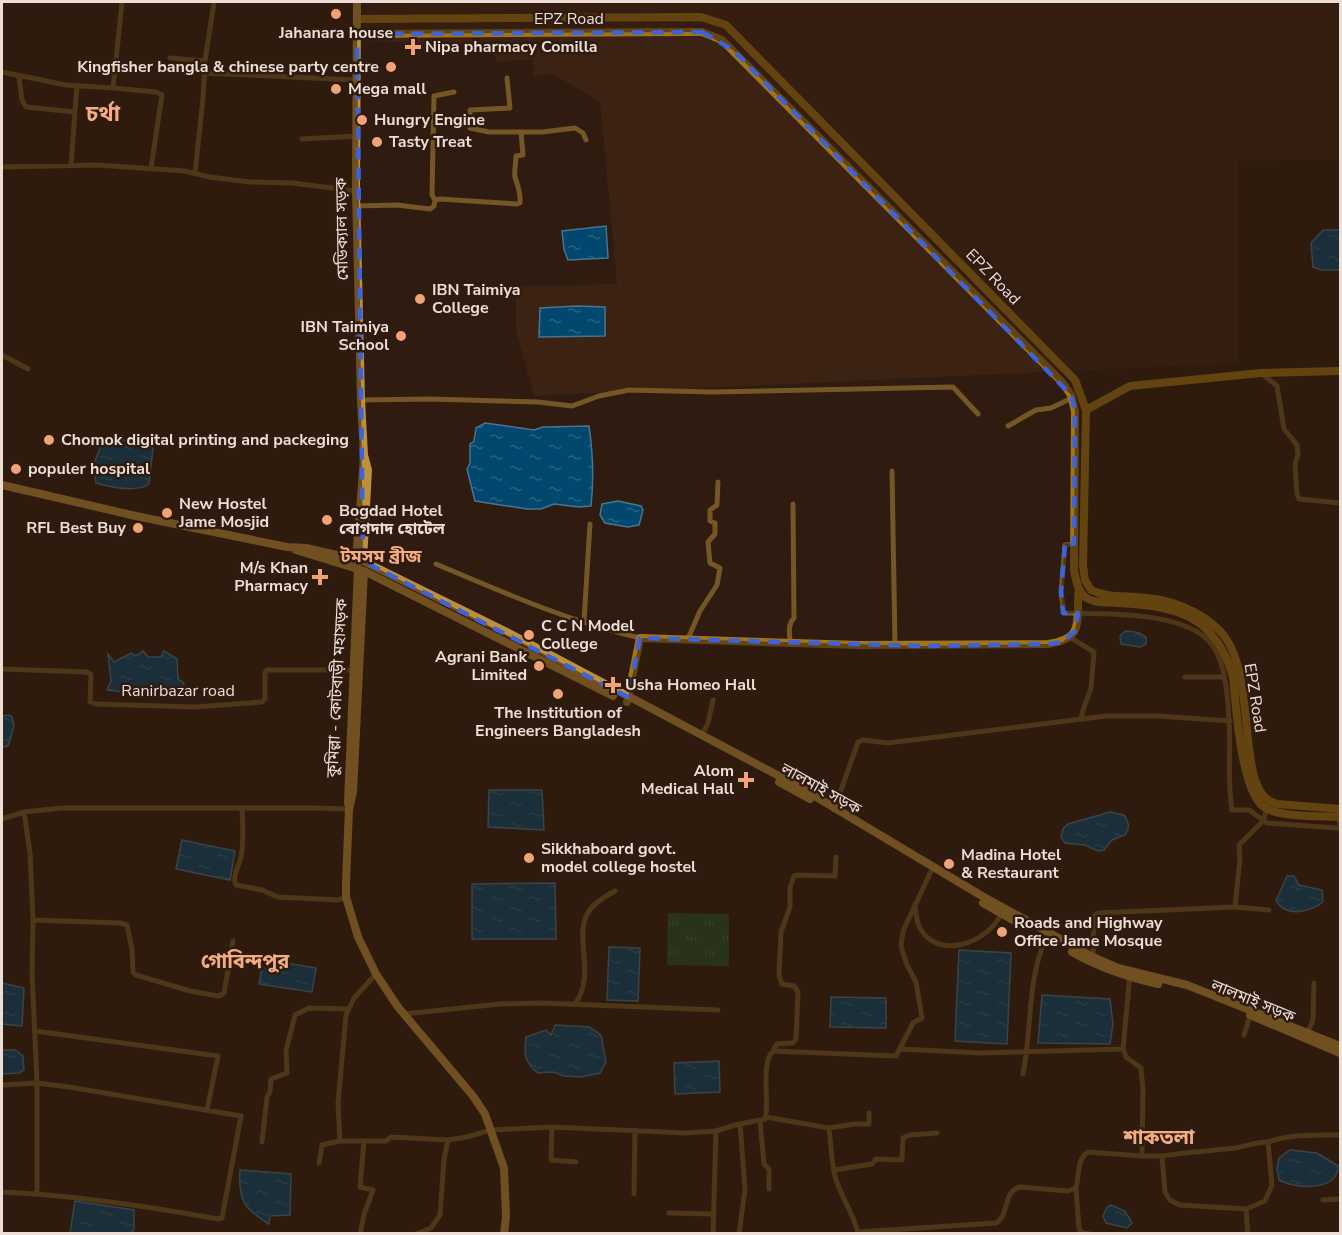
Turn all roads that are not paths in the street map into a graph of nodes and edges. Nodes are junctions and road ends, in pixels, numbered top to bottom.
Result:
1 (122, 2) edge
2 (214, 2) edge
3 (357, 2) edge
4 (357, 19) junction
5 (357, 34) junction
6 (170, 58) dead end
7 (205, 61) junction
8 (2, 72) edge
9 (205, 73) junction
10 (19, 77) junction
11 (507, 78) dead end
12 (357, 80) junction
13 (77, 86) junction
14 (113, 88) junction
15 (454, 92) dead end
16 (75, 112) junction
17 (521, 132) junction
18 (357, 136) junction
19 (302, 139) dead end
20 (586, 140) dead end
21 (71, 165) junction
22 (2, 167) edge
23 (151, 168) junction
24 (195, 173) junction
25 (356, 191) junction
26 (435, 200) junction
27 (357, 206) junction
28 (2, 355) edge
29 (28, 369) dead end
30 (1341, 371) edge
31 (1262, 373) junction
32 (1072, 398) junction
33 (361, 400) junction
34 (1086, 410) junction
35 (978, 414) dead end
36 (1008, 426) dead end
37 (892, 471) dead end
38 (718, 482) dead end
39 (2, 485) edge
40 (1341, 503) edge
41 (793, 504) dead end
42 (590, 524) dead end
43 (1074, 544) junction
44 (436, 564) dead end
45 (360, 565) junction
46 (1079, 590) junction
47 (1078, 613) junction
48 (584, 621) junction
49 (640, 638) junction
50 (1071, 638) junction
51 (687, 641) junction
52 (790, 643) junction
53 (894, 645) junction
54 (2, 669) edge
55 (354, 670) junction
56 (1185, 677) dead end
57 (1224, 677) junction
58 (356, 682) junction
59 (627, 700) junction
60 (713, 700) dead end
61 (1081, 719) junction
62 (1229, 721) junction
63 (1242, 721) junction
64 (702, 735) junction
65 (1268, 805) junction
66 (242, 808) junction
67 (350, 809) junction
68 (835, 809) junction
69 (1341, 809) edge
70 (24, 812) junction
71 (1341, 817) edge
72 (2, 819) edge
73 (1263, 821) junction
74 (836, 857) dead end
75 (932, 869) junction
76 (615, 891) dead end
77 (346, 897) junction
78 (915, 903) junction
79 (1235, 907) junction
80 (1269, 910) dead end
81 (1001, 914) junction
82 (33, 920) junction
83 (1046, 938) junction
84 (233, 941) dead end
85 (1093, 957) junction
86 (376, 974) junction
87 (1130, 975) junction
88 (1314, 983) dead end
89 (576, 1003) junction
90 (348, 1009) junction
91 (718, 1010) dead end
92 (1251, 1012) junction
93 (404, 1014) junction
94 (35, 1031) junction
95 (1244, 1035) dead end
96 (1306, 1036) junction
97 (1341, 1046) edge
98 (900, 1049) junction
99 (1123, 1049) junction
100 (773, 1051) junction
101 (1028, 1052) junction
102 (1341, 1053) edge
103 (1023, 1074) dead end
104 (37, 1083) junction
105 (2, 1084) edge
106 (207, 1110) junction
107 (869, 1113) dead end
108 (766, 1117) junction
109 (760, 1121) junction
110 (740, 1124) junction
111 (552, 1127) junction
112 (829, 1128) junction
113 (490, 1130) junction
114 (635, 1130) junction
115 (716, 1131) junction
116 (937, 1132) dead end
117 (1341, 1135) edge
118 (448, 1140) junction
119 (340, 1141) junction
120 (364, 1141) junction
121 (262, 1142) dead end
122 (1268, 1142) junction
123 (1142, 1156) junction
124 (1162, 1156) junction
125 (318, 1162) dead end
126 (576, 1162) dead end
127 (834, 1170) junction
128 (1076, 1188) junction
129 (769, 1189) dead end
130 (2, 1192) edge
131 (37, 1193) junction
132 (634, 1194) dead end
133 (1341, 1199) edge
134 (1323, 1200) dead end
135 (1246, 1209) junction
136 (669, 1213) dead end
137 (714, 1214) junction
138 (360, 1233) edge
139 (416, 1233) edge
140 (504, 1233) edge
141 (713, 1233) edge
142 (739, 1233) edge
143 (858, 1233) edge
144 (1090, 1233) edge
145 (1248, 1233) edge

1 - 14 street
2 - 7 street
3 - 4 main road, মেডিক্যাল সড়ক
4 - 5 main road, মেডিক্যাল সড়ক
4 - 34 main road, EPZ Road
5 - 12 main road, মেডিক্যাল সড়ক
5 - 32 main road, EPZ Road
6 - 7 street
7 - 9 street
8 - 10 street
9 - 12 street
9 - 24 street
10 - 13 street
10 - 16 street
11 - 17 street
12 - 18 main road, মেডিক্যাল সড়ক
13 - 14 street
13 - 16 street
14 - 23 street
15 - 26 street
16 - 21 street
17 - 20 street
17 - 26 street
18 - 19 street
18 - 25 main road, মেডিক্যাল সড়ক
21 - 22 street
21 - 23 street
23 - 24 street
24 - 25 street
25 - 27 main road, মেডিক্যাল সড়ক
26 - 27 street
27 - 33 main road, মেডিক্যাল সড়ক
28 - 29 street
30 - 31 main road
31 - 34 main road
31 - 40 street
32 - 36 street
32 - 43 main road
33 - 35 street
33 - 45 main road, মেডিক্যাল সড়ক
34 - 63 main road, EPZ Road
37 - 53 street
38 - 51 street
39 - 45 main road, লালমাই সড়ক
41 - 52 street
42 - 48 street
43 - 46 main road
43 - 47 street
44 - 48 street
45 - 55 main road, কুমিল্লা - কোটবাড়ী মহাসড়ক
45 - 58 main road, কুমিল্লা - কোটবাড়ী মহাসড়ক
45 - 59 main road, লালমাই সড়ক
46 - 47 main road
46 - 63 main road, EPZ Road
47 - 50 main road
47 - 57 street
48 - 49 street
49 - 51 main road
49 - 59 main road
50 - 53 main road
50 - 61 street
51 - 52 main road
52 - 53 main road
54 - 55 street, Ranirbazar road
55 - 58 main road, কুমিল্লা - কোটবাড়ী মহাসড়ক
56 - 57 street
57 - 62 street
58 - 67 main road, কুমিল্লা - কোটবাড়ী মহাসড়ক
59 - 64 main road, লালমাই সড়ক
59 - 68 main road, লালমাই সড়ক
60 - 64 street
61 - 62 street
61 - 68 street
62 - 63 street
62 - 73 street
63 - 65 main road, EPZ Road
64 - 68 main road, লালমাই সড়ক
65 - 69 main road
65 - 71 main road
65 - 73 street
66 - 67 street
66 - 70 street
66 - 77 street
67 - 77 main road, কুমিল্লা - কোটবাড়ী মহাসড়ক
68 - 75 main road, লালমাই সড়ক
70 - 72 street
70 - 82 street
71 - 73 street
73 - 79 street
74 - 100 street
75 - 78 street
75 - 81 main road, লালমাই সড়ক
75 - 85 main road, লালমাই সড়ক
76 - 89 street
77 - 86 main road, কুমিল্লা - কোটবাড়ী মহাসড়ক
78 - 81 street
78 - 98 street
79 - 80 street
79 - 85 street
81 - 83 main road, লালমাই সড়ক
82 - 84 street
82 - 94 street
83 - 87 main road, লালমাই সড়ক
83 - 101 street
85 - 87 main road, লালমাই সড়ক
86 - 90 street
86 - 93 main road, কুমিল্লা - কোটবাড়ী মহাসড়ক
87 - 92 main road, লালমাই সড়ক
87 - 99 street
88 - 96 street
89 - 91 street
89 - 93 street
90 - 119 street
90 - 121 street
92 - 95 street
92 - 96 main road, লালমাই সড়ক
93 - 113 main road, কুমিল্লা - কোটবাড়ী মহাসড়ক
94 - 104 street
94 - 106 street
96 - 97 main road, লালমাই সড়ক
96 - 102 main road, লালমাই সড়ক
98 - 100 street
98 - 101 street
99 - 101 street
99 - 123 street
100 - 108 street
101 - 103 street
104 - 105 street
104 - 106 street
104 - 131 street
106 - 131 street
107 - 112 street
108 - 109 street
108 - 112 street
109 - 110 street
109 - 129 street
110 - 115 street
110 - 142 street
111 - 113 street
111 - 114 street
111 - 126 street
112 - 127 street
113 - 118 street
113 - 140 main road, কুমিল্লা - কোটবাড়ী মহাসড়ক
114 - 115 street
114 - 132 street
115 - 137 street
116 - 127 street
117 - 122 street
118 - 120 street
118 - 139 street
119 - 120 street
119 - 125 street
120 - 138 street
122 - 124 street
122 - 135 street
123 - 124 street
123 - 128 street
124 - 135 street
127 - 143 street
128 - 143 street
128 - 144 street
130 - 131 street
133 - 134 street
135 - 145 street
136 - 137 street
137 - 141 street

